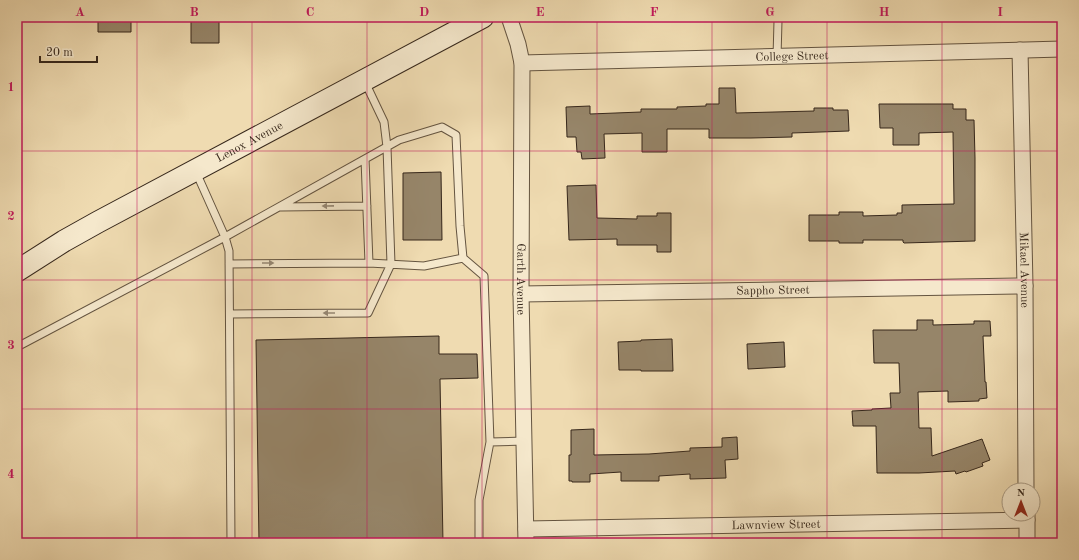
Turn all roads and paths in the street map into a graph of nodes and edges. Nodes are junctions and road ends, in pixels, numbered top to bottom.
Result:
1 (483, 17) edge
2 (509, 17) edge
3 (777, 17) edge
4 (1062, 49) edge
5 (1020, 50) junction
6 (777, 57) junction
7 (522, 63) junction
8 (364, 80) junction
9 (387, 147) junction
10 (365, 160) junction
11 (195, 170) junction
12 (367, 206) junction
13 (278, 207) junction
14 (225, 236) junction
15 (463, 258) junction
16 (369, 263) junction
17 (229, 264) junction
18 (391, 264) junction
19 (17, 271) edge
20 (1025, 286) junction
21 (521, 294) junction
22 (230, 314) junction
23 (17, 348) edge
24 (524, 441) junction
25 (490, 442) junction
26 (1026, 482) edge
27 (1001, 518) edge
28 (1027, 522) edge
29 (526, 536) edge
30 (231, 543) edge
31 (479, 543) edge
32 (1027, 543) edge

1 - 8 main road, Lenox Avenue
2 - 7 street, Garth Avenue
3 - 6 lane
4 - 5 street, College Street
5 - 6 street, College Street
5 - 20 street, Mikael Avenue
6 - 7 street, College Street
7 - 21 street, Garth Avenue
8 - 9 lane
8 - 11 main road, Lenox Avenue
9 - 10 lane
9 - 15 lane
9 - 18 lane
10 - 12 lane
10 - 13 lane
11 - 14 lane
11 - 19 main road, Lenox Avenue
12 -> 13 lane
12 - 16 lane
13 - 14 lane
14 - 17 lane
14 - 23 lane
15 - 18 lane
15 - 25 lane
17 -> 16 lane
16 - 18 lane
17 - 22 lane
18 -> 22 lane
20 - 21 street, Sappho Street
20 - 26 street, Mikael Avenue
21 - 24 street, Garth Avenue
22 - 30 lane
24 - 25 lane
24 - 29 street, Garth Avenue
25 - 31 lane
27 - 29 street, Lawnview Street
28 - 32 street

